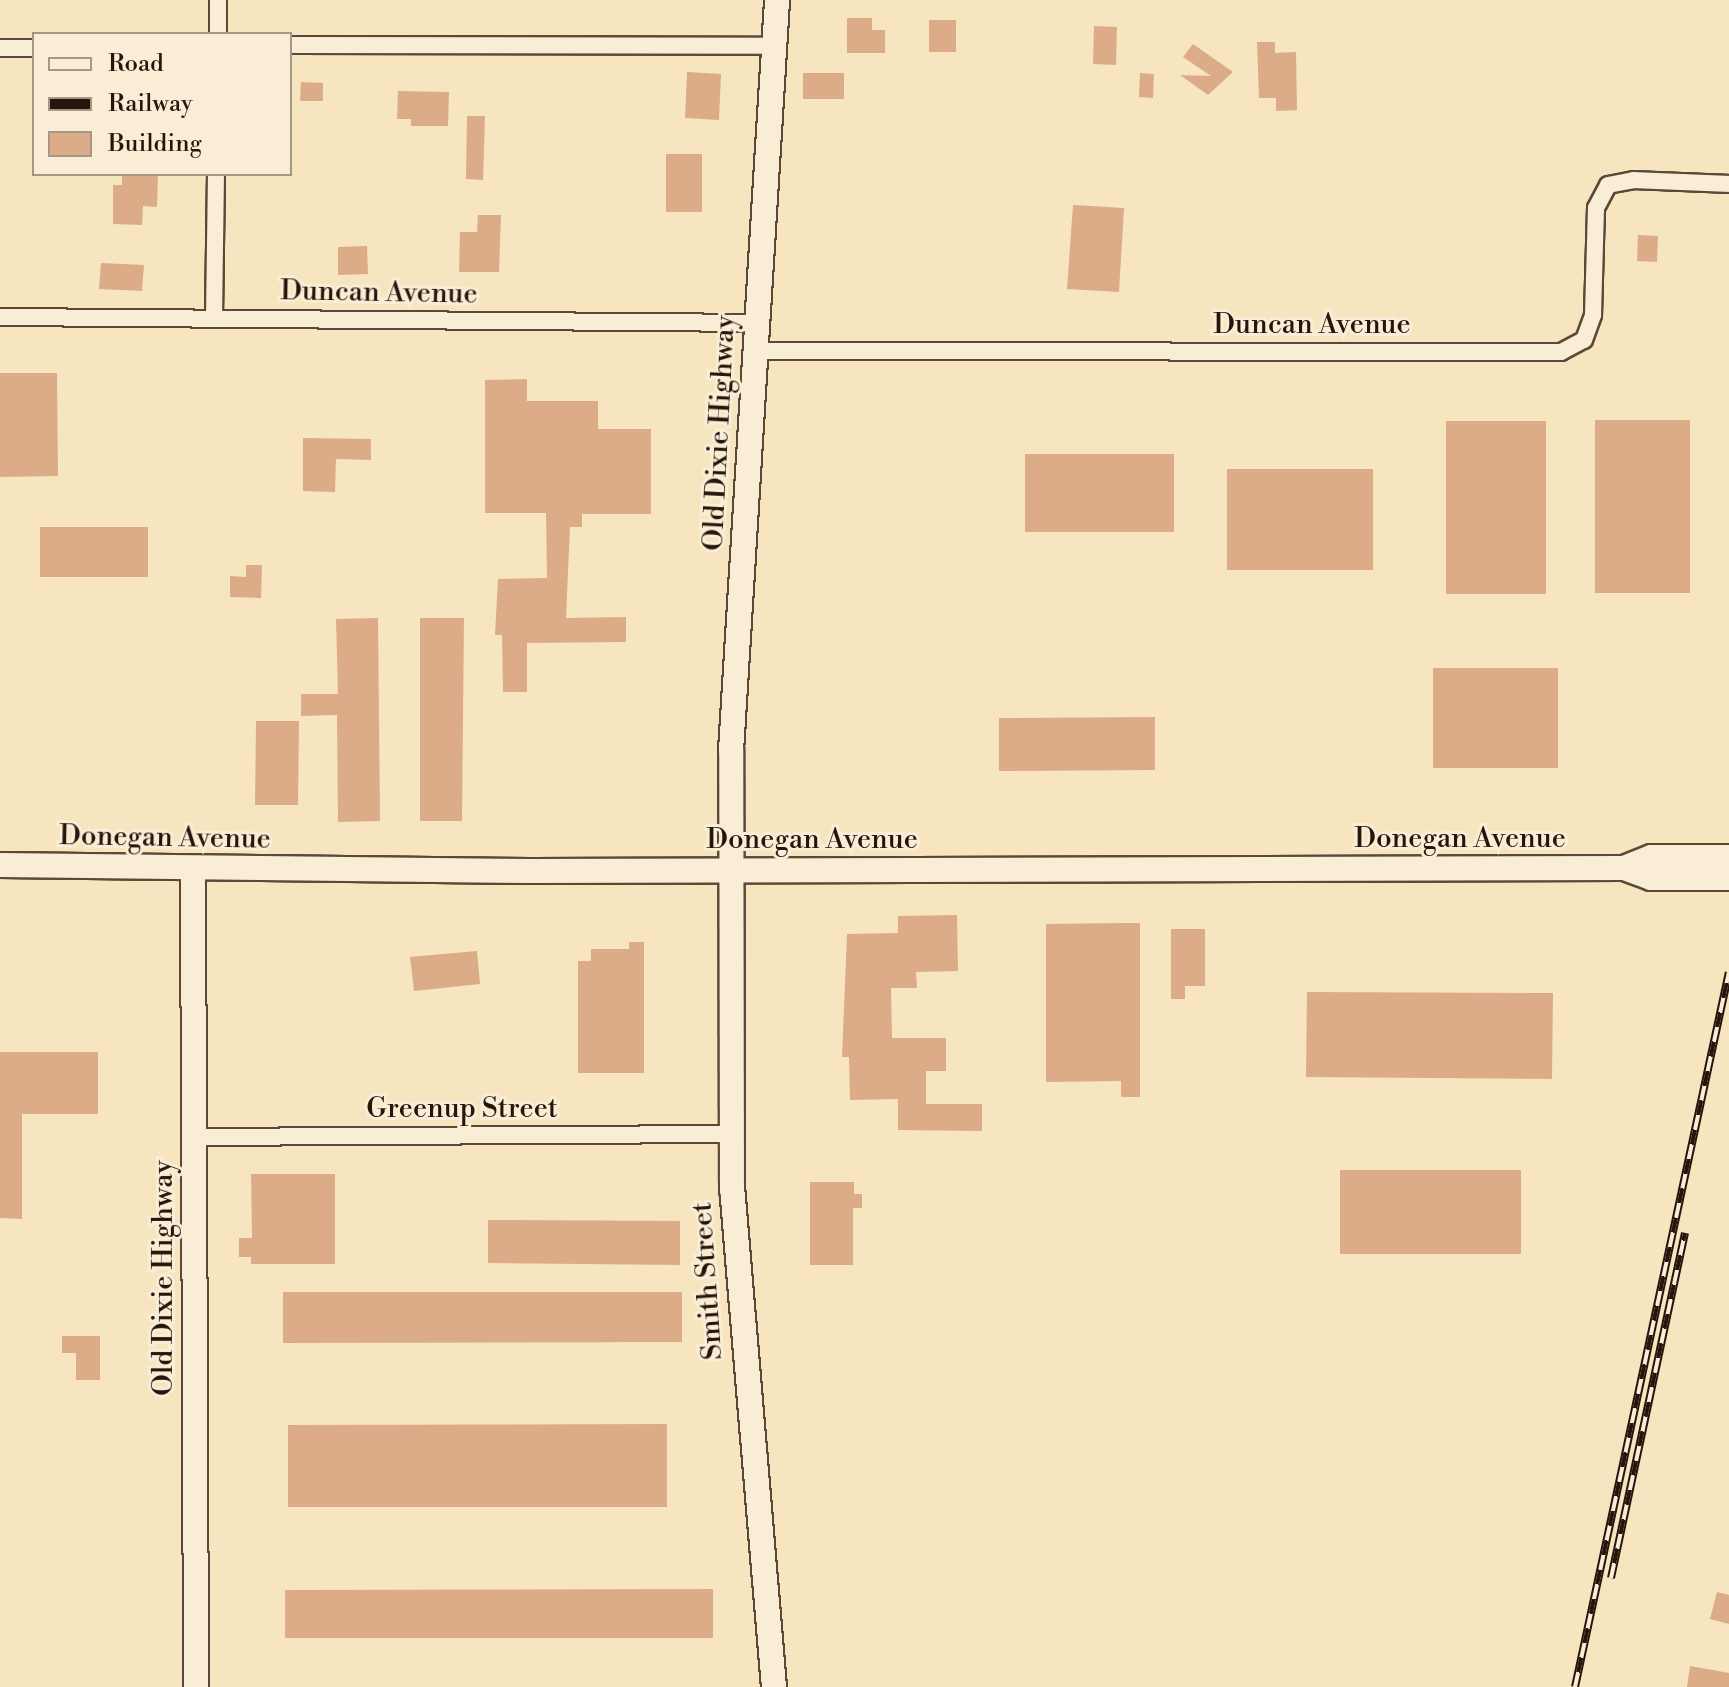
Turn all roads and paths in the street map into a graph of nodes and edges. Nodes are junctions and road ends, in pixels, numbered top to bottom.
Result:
1 (218, 0) edge
2 (777, 0) edge
3 (218, 32) edge
4 (292, 45) edge
5 (773, 46) junction
6 (0, 48) edge
7 (32, 48) edge
8 (216, 176) edge
9 (1729, 184) edge
10 (0, 317) edge
11 (214, 317) junction
12 (757, 323) junction
13 (756, 351) junction
14 (1729, 857) edge
15 (0, 865) edge
16 (193, 868) junction
17 (1624, 868) junction
18 (732, 870) junction
19 (1729, 878) edge
20 (732, 1134) junction
21 (193, 1137) junction
22 (196, 1687) edge
23 (774, 1687) edge

1 - 3 street
2 - 5 street, Old Dixie Highway
4 - 5 street
5 - 12 street, Old Dixie Highway
6 - 7 street
8 - 11 street
9 - 13 street, Duncan Avenue
10 - 11 street, Duncan Avenue
11 - 12 street, Duncan Avenue
12 - 13 street, Old Dixie Highway
13 - 18 street, Old Dixie Highway
14 - 17 street, Donegan Avenue
15 - 16 street, Donegan Avenue
16 - 18 street, Donegan Avenue
16 - 21 street, Old Dixie Highway
17 - 18 street, Donegan Avenue
17 - 19 street, Donegan Avenue
18 - 20 street, Smith Street
20 - 21 street, Greenup Street
20 - 23 street, Smith Street
21 - 22 street, Old Dixie Highway

